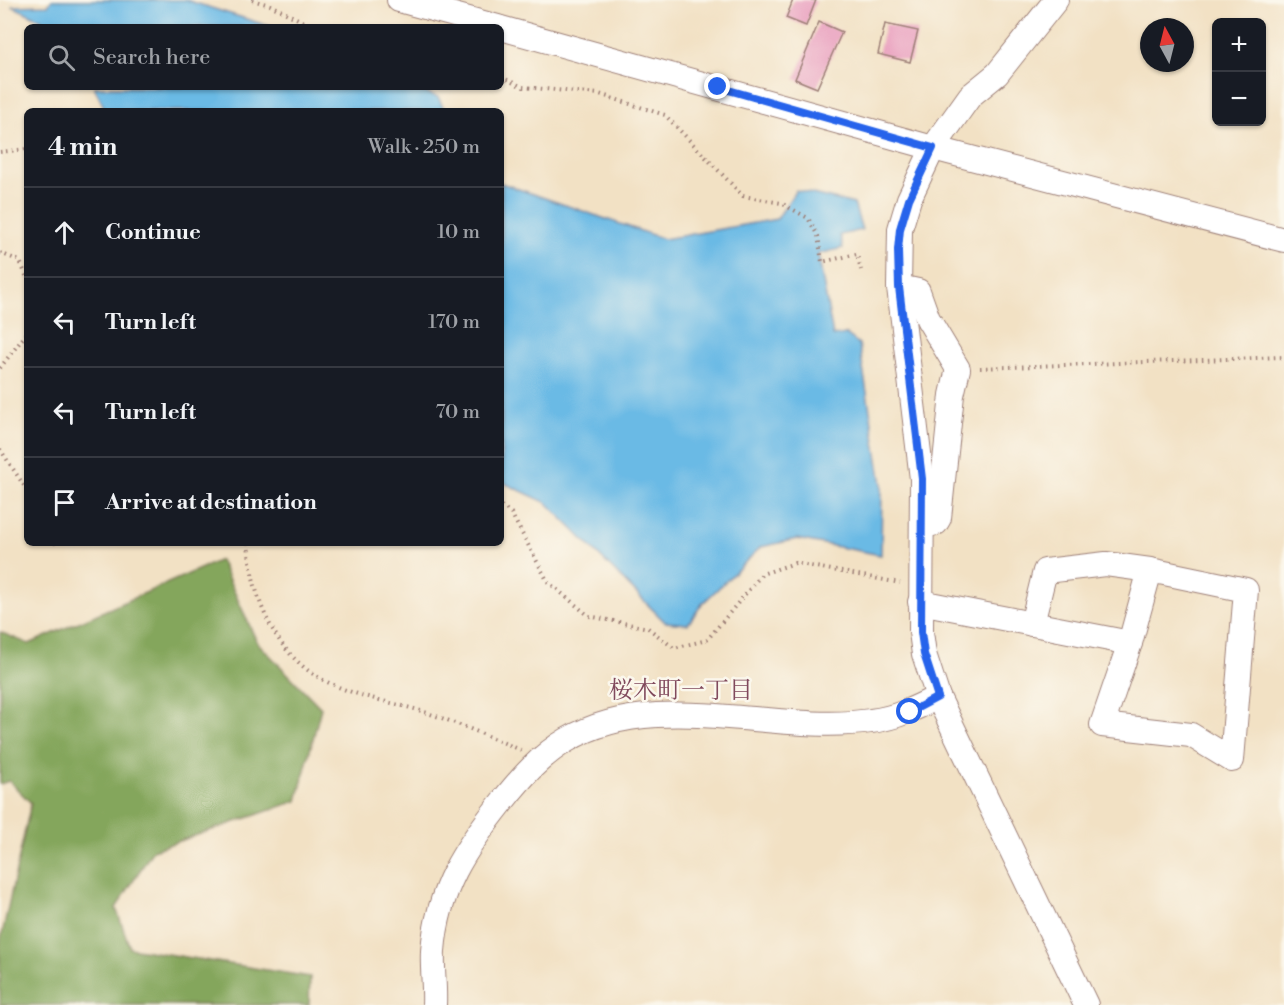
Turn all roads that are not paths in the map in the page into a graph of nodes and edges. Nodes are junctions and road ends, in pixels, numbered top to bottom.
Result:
1 (399, 0) edge
2 (1056, 0) edge
3 (489, 24) edge
4 (504, 28) edge
5 (933, 148) junction
6 (1284, 240) edge
7 (899, 287) junction
8 (924, 526) junction
9 (1150, 570) junction
10 (921, 595) junction
11 (1032, 624) junction
12 (1130, 643) junction
13 (938, 697) junction
14 (434, 1005) edge
15 (1086, 1005) edge

1 - 3 street
2 - 5 street
4 - 5 street
5 - 6 street
5 - 7 street
7 - 8 street
7 - 8 street
8 - 10 street
9 - 11 street
9 - 12 street
9 - 12 street
10 - 11 street
10 - 13 street
11 - 12 street
13 - 14 street
13 - 15 street

